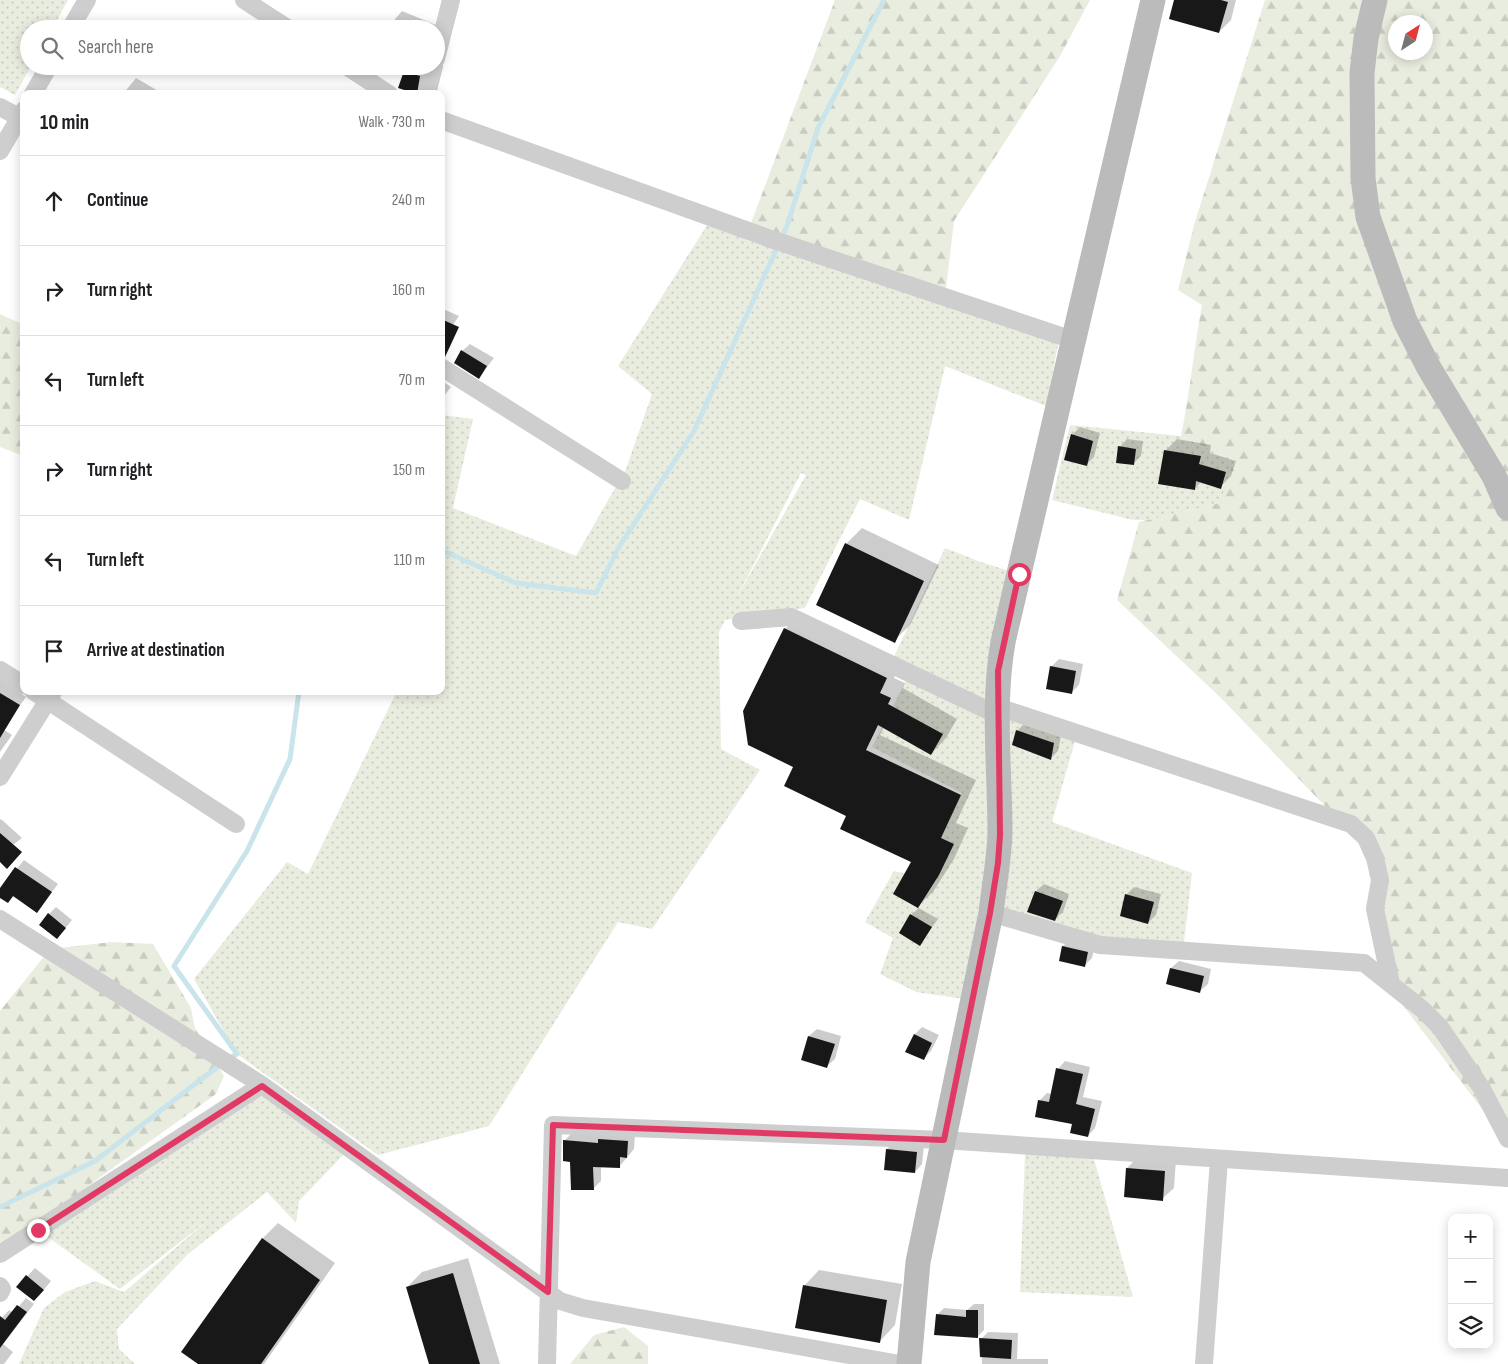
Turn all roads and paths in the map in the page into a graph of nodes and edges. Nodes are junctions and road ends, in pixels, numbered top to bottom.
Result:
1 (87, 0) edge
2 (244, 0) edge
3 (451, 0) edge
4 (1153, 0) edge
5 (1375, 0) edge
6 (75, 20) edge
7 (275, 20) edge
8 (445, 24) edge
9 (44, 75) edge
10 (360, 75) edge
11 (432, 75) edge
12 (35, 90) edge
13 (383, 90) edge
14 (429, 90) edge
15 (0, 107) edge
16 (20, 115) edge
17 (20, 119) edge
18 (445, 121) edge
19 (0, 152) edge
20 (1073, 340) junction
21 (445, 370) edge
22 (622, 481) dead end
23 (1505, 497) edge
24 (741, 621) dead end
25 (0, 670) edge
26 (20, 682) edge
27 (43, 695) edge
28 (45, 695) edge
29 (998, 711) junction
30 (0, 777) edge
31 (236, 824) dead end
32 (990, 913) junction
33 (0, 919) edge
34 (1391, 984) junction
35 (262, 1086) junction
36 (1508, 1139) edge
37 (944, 1140) junction
38 (1219, 1160) junction
39 (1508, 1178) edge
40 (0, 1254) edge
41 (0, 1286) edge
42 (0, 1292) edge
43 (548, 1292) junction
44 (547, 1364) edge
45 (900, 1364) edge
46 (909, 1364) edge
47 (1204, 1364) edge

1 - 6 street
2 - 7 street
3 - 8 street
4 - 20 street
5 - 23 street
9 - 12 street
10 - 13 street
11 - 14 street
15 - 16 street
17 - 19 street
18 - 20 street
20 - 29 street
21 - 22 street
24 - 29 street
25 - 26 street
27 - 30 street
28 - 31 street
29 - 32 street
29 - 34 street
32 - 34 street
32 - 37 street
33 - 35 street
34 - 36 street
35 - 40 street
35 - 43 street
37 - 38 street
37 - 43 street
37 - 46 street
38 - 39 street
38 - 47 street
41 - 42 street
43 - 44 street
43 - 45 street

